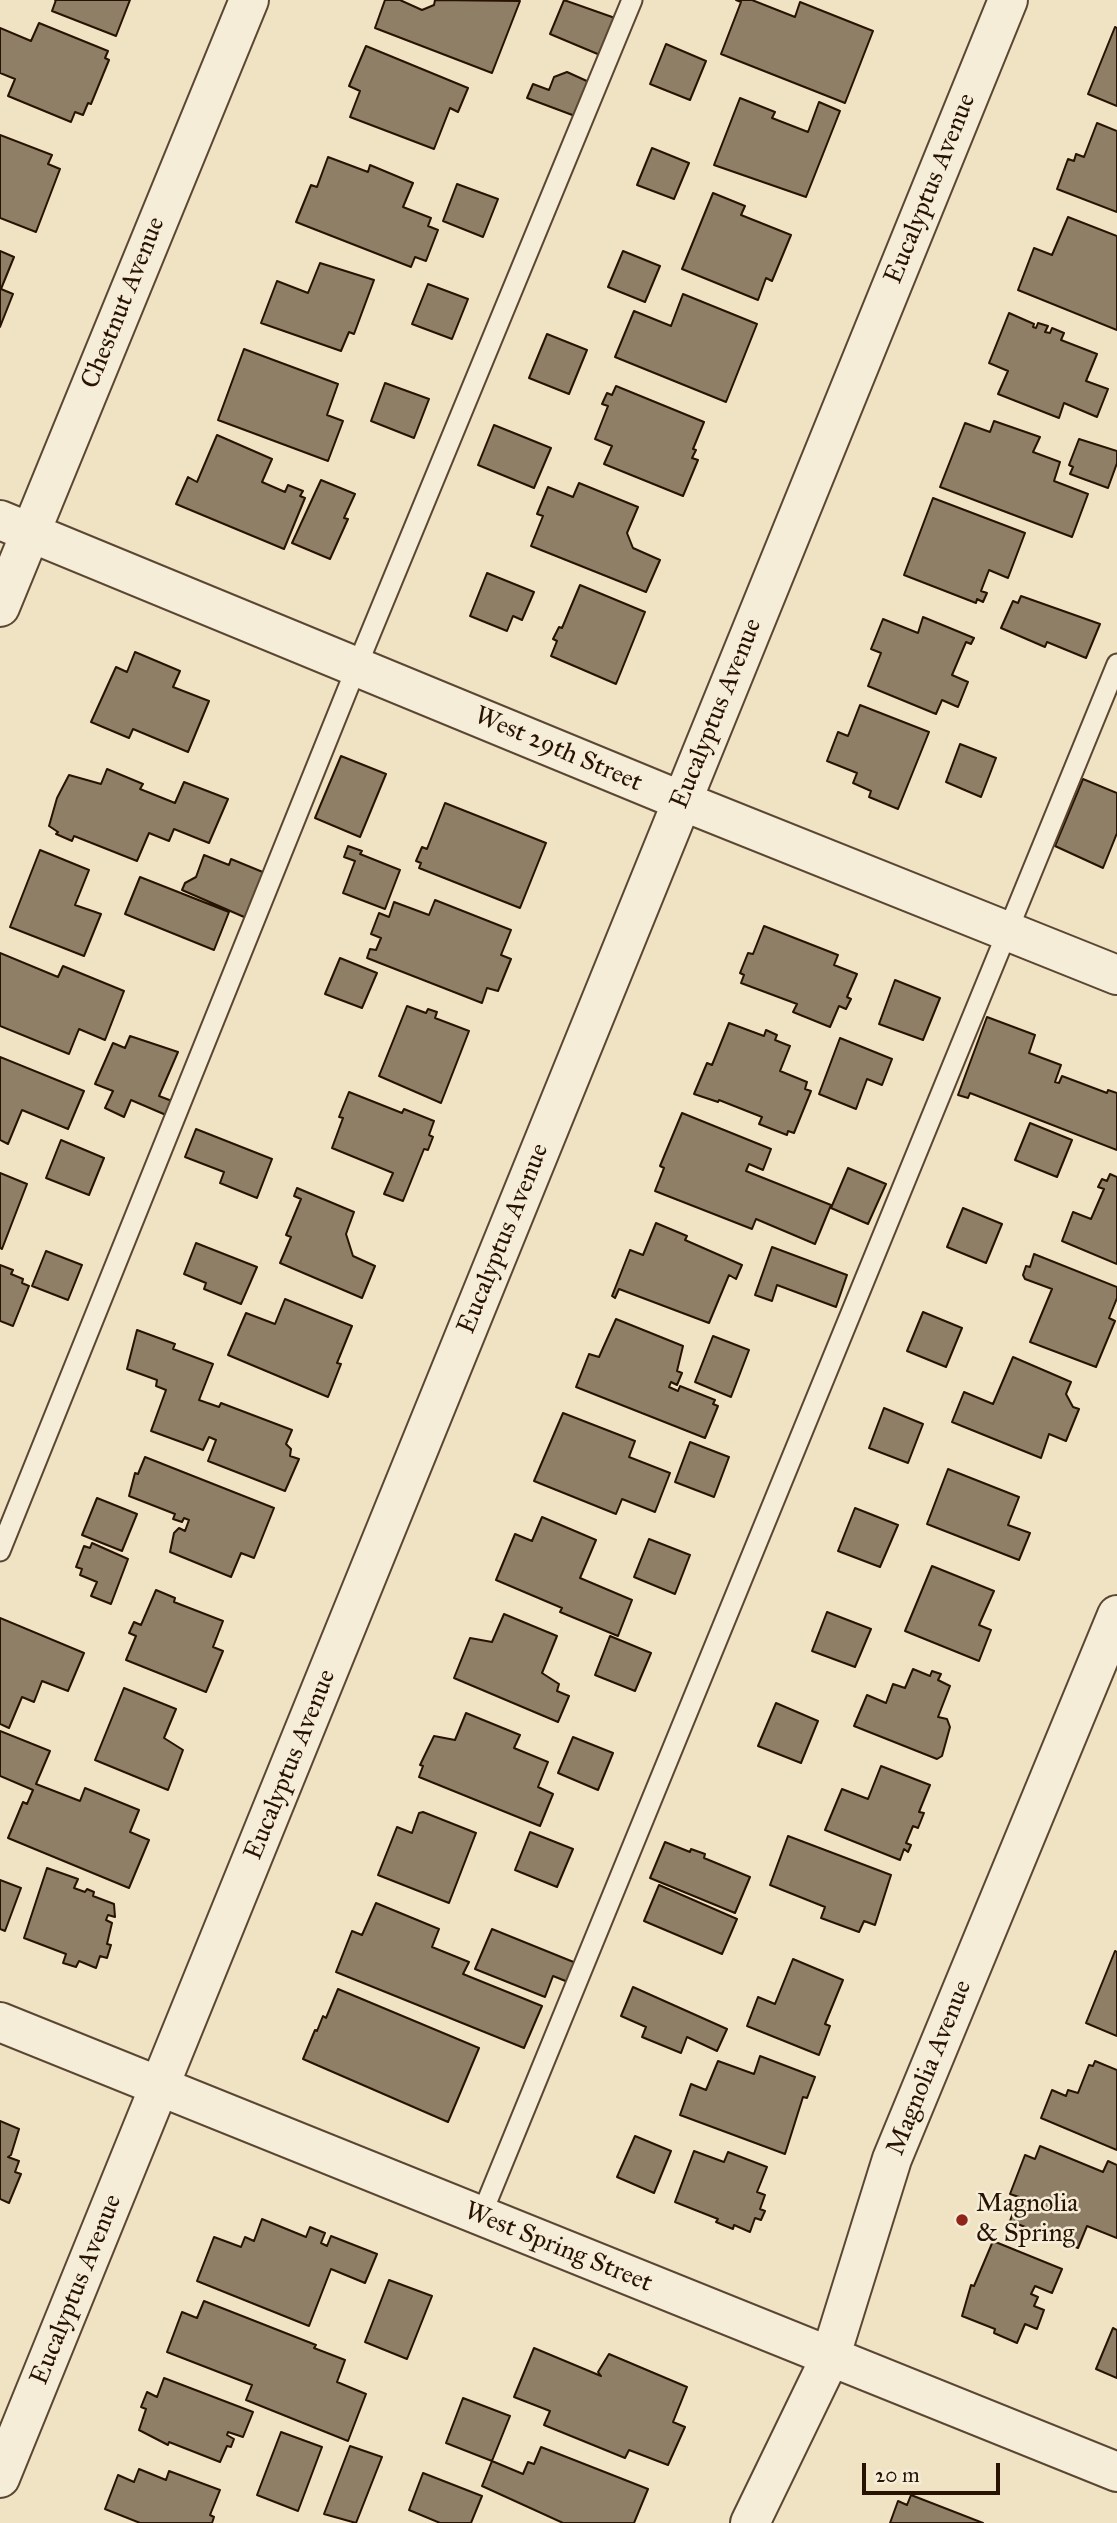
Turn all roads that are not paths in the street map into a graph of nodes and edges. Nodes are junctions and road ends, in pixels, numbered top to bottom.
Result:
1 (249, 0) edge
2 (632, 0) edge
3 (1008, 0) edge
4 (15, 526) edge
5 (0, 607) edge
6 (1117, 664) edge
7 (357, 666) junction
8 (682, 801) junction
9 (1009, 932) junction
10 (1117, 975) edge
11 (0, 1551) edge
12 (1117, 1615) edge
13 (0, 2022) edge
14 (161, 2087) junction
15 (481, 2216) junction
16 (830, 2358) junction
17 (1117, 2472) edge
18 (0, 2478) edge
19 (750, 2523) edge

1 - 4 street, Chestnut Avenue
2 - 7 lane
3 - 8 street, Eucalyptus Avenue
4 - 5 street, Chestnut Avenue
4 - 7 street, West 29th Street
6 - 9 lane
7 - 8 street, West 29th Street
7 - 11 lane
8 - 9 street, West 29th Street
8 - 14 street, Eucalyptus Avenue
9 - 10 street, West 29th Street
9 - 15 lane
12 - 16 street, Magnolia Avenue
13 - 14 street, West Spring Street
14 - 15 street, West Spring Street
14 - 18 street, Eucalyptus Avenue
15 - 16 street, West Spring Street
16 - 17 street, West Spring Street
16 - 19 street, Magnolia Avenue

